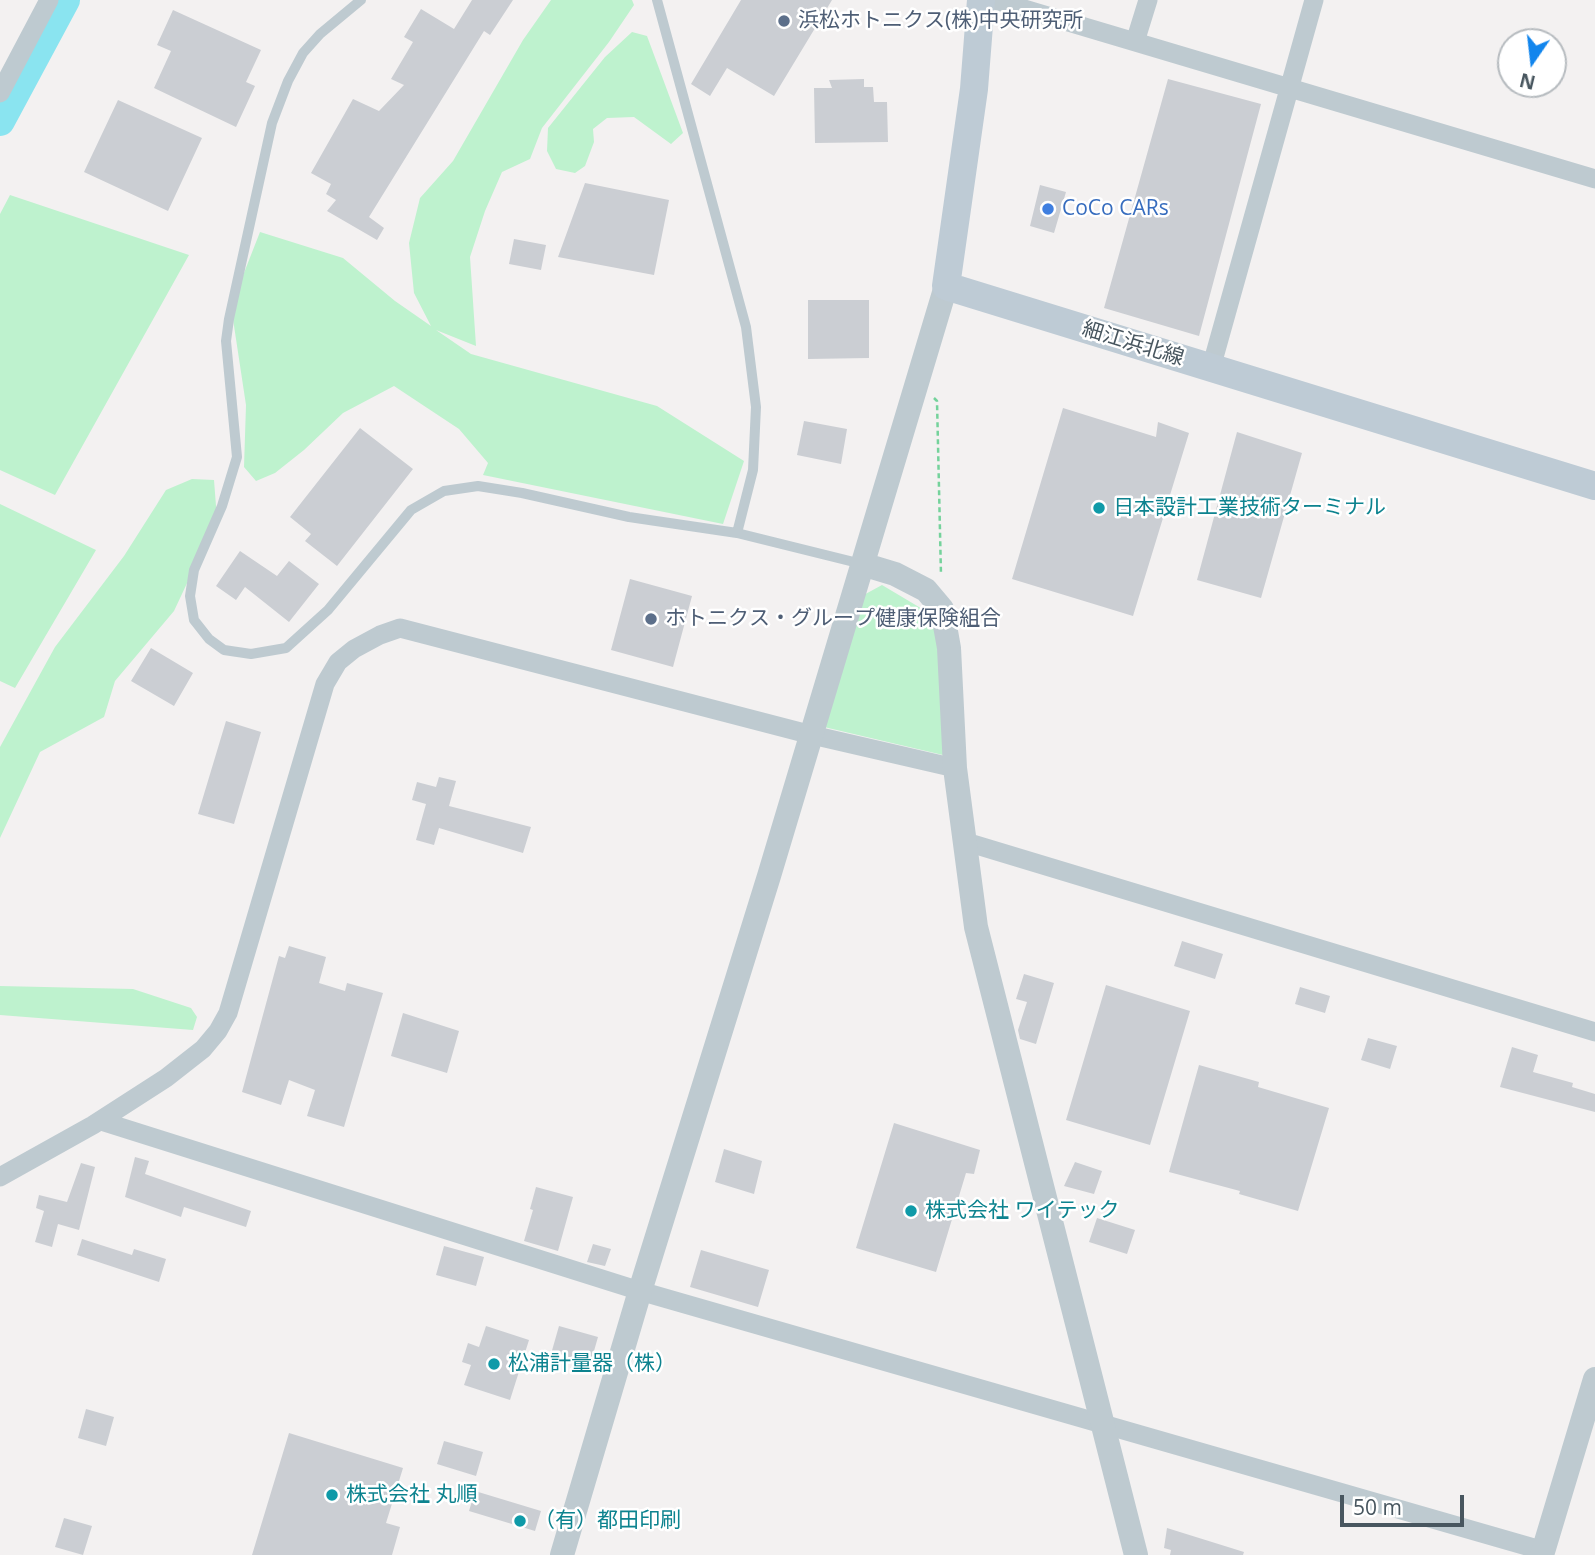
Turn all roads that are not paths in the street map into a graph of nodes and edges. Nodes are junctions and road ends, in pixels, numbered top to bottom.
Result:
1 (49, 0) edge
2 (361, 0) edge
3 (657, 0) edge
4 (981, 0) edge
5 (994, 0) edge
6 (1148, 0) edge
7 (1314, 0) edge
8 (1135, 42) junction
9 (1288, 88) junction
10 (0, 93) edge
11 (1595, 179) edge
12 (946, 286) junction
13 (1211, 368) junction
14 (1595, 486) edge
15 (737, 533) junction
16 (862, 564) junction
17 (812, 735) junction
18 (955, 768) junction
19 (963, 841) junction
20 (1595, 1032) edge
21 (101, 1121) junction
22 (0, 1177) edge
23 (640, 1290) junction
24 (1595, 1380) edge
25 (1103, 1423) junction
26 (1543, 1553) edge
27 (562, 1555) edge
28 (1136, 1555) edge

1 - 10 street
2 - 15 lane
3 - 15 lane
4 - 12 main road
5 - 8 street
6 - 8 street
7 - 9 street
8 - 9 street
9 - 11 street
9 - 13 street
12 - 13 main road, 細江浜北線
12 - 16 street
13 - 14 main road, 細江浜北線
15 - 16 lane
16 - 17 street
16 - 18 street
17 - 18 street
17 - 21 street
17 - 23 street
18 - 19 street
19 - 20 street
19 - 25 street
21 - 22 street
21 - 23 street
23 - 25 street
23 - 27 street
24 - 26 street
25 - 26 street
25 - 28 street

